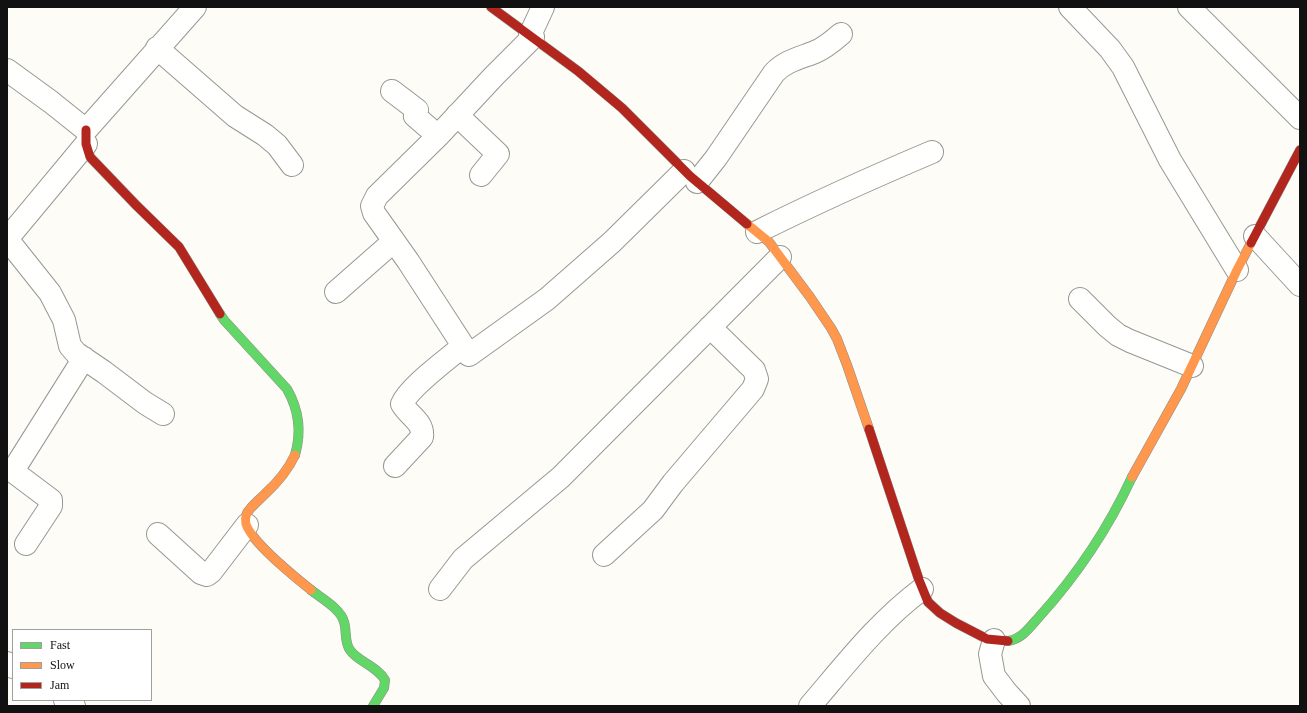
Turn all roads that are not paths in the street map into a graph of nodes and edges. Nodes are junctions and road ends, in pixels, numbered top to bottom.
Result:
1 (195, 7) edge
2 (491, 7) edge
3 (543, 7) edge
4 (1070, 7) edge
5 (1189, 7) edge
6 (841, 34) dead end
7 (532, 36) junction
8 (157, 48) junction
9 (7, 70) edge
10 (392, 91) dead end
11 (457, 115) junction
12 (1300, 118) edge
13 (438, 136) junction
14 (86, 137) junction
15 (1300, 150) edge
16 (932, 152) dead end
17 (292, 165) dead end
18 (482, 175) dead end
19 (691, 176) junction
20 (757, 232) junction
21 (1255, 236) junction
22 (7, 239) edge
23 (394, 241) junction
24 (780, 257) junction
25 (1237, 270) junction
26 (1300, 285) edge
27 (336, 292) dead end
28 (1080, 299) dead end
29 (710, 327) junction
30 (463, 346) junction
31 (84, 358) junction
32 (1192, 366) junction
33 (163, 414) dead end
34 (395, 466) dead end
35 (247, 525) junction
36 (158, 534) dead end
37 (26, 544) dead end
38 (604, 555) dead end
39 (440, 589) dead end
40 (922, 589) junction
41 (994, 640) junction
42 (373, 706) edge
43 (812, 706) edge
44 (1019, 706) edge

1 - 8 street
2 - 7 street
3 - 7 street
4 - 25 street
5 - 12 street
6 - 19 street
7 - 11 street
7 - 19 street
8 - 14 street
8 - 17 street
9 - 14 street
10 - 13 street
11 - 13 street
11 - 18 street
13 - 23 street
14 - 22 street
14 - 35 street
15 - 21 street
16 - 20 street
19 - 20 street
19 - 30 street
20 - 24 street
21 - 25 street
21 - 26 street
22 - 31 street
23 - 27 street
23 - 30 street
24 - 29 street
24 - 40 street
25 - 32 street
28 - 32 street
29 - 38 street
29 - 39 street
30 - 34 street
31 - 33 street
31 - 37 street
32 - 41 street
35 - 36 street
35 - 42 street
40 - 41 street
40 - 43 street
41 - 44 street

